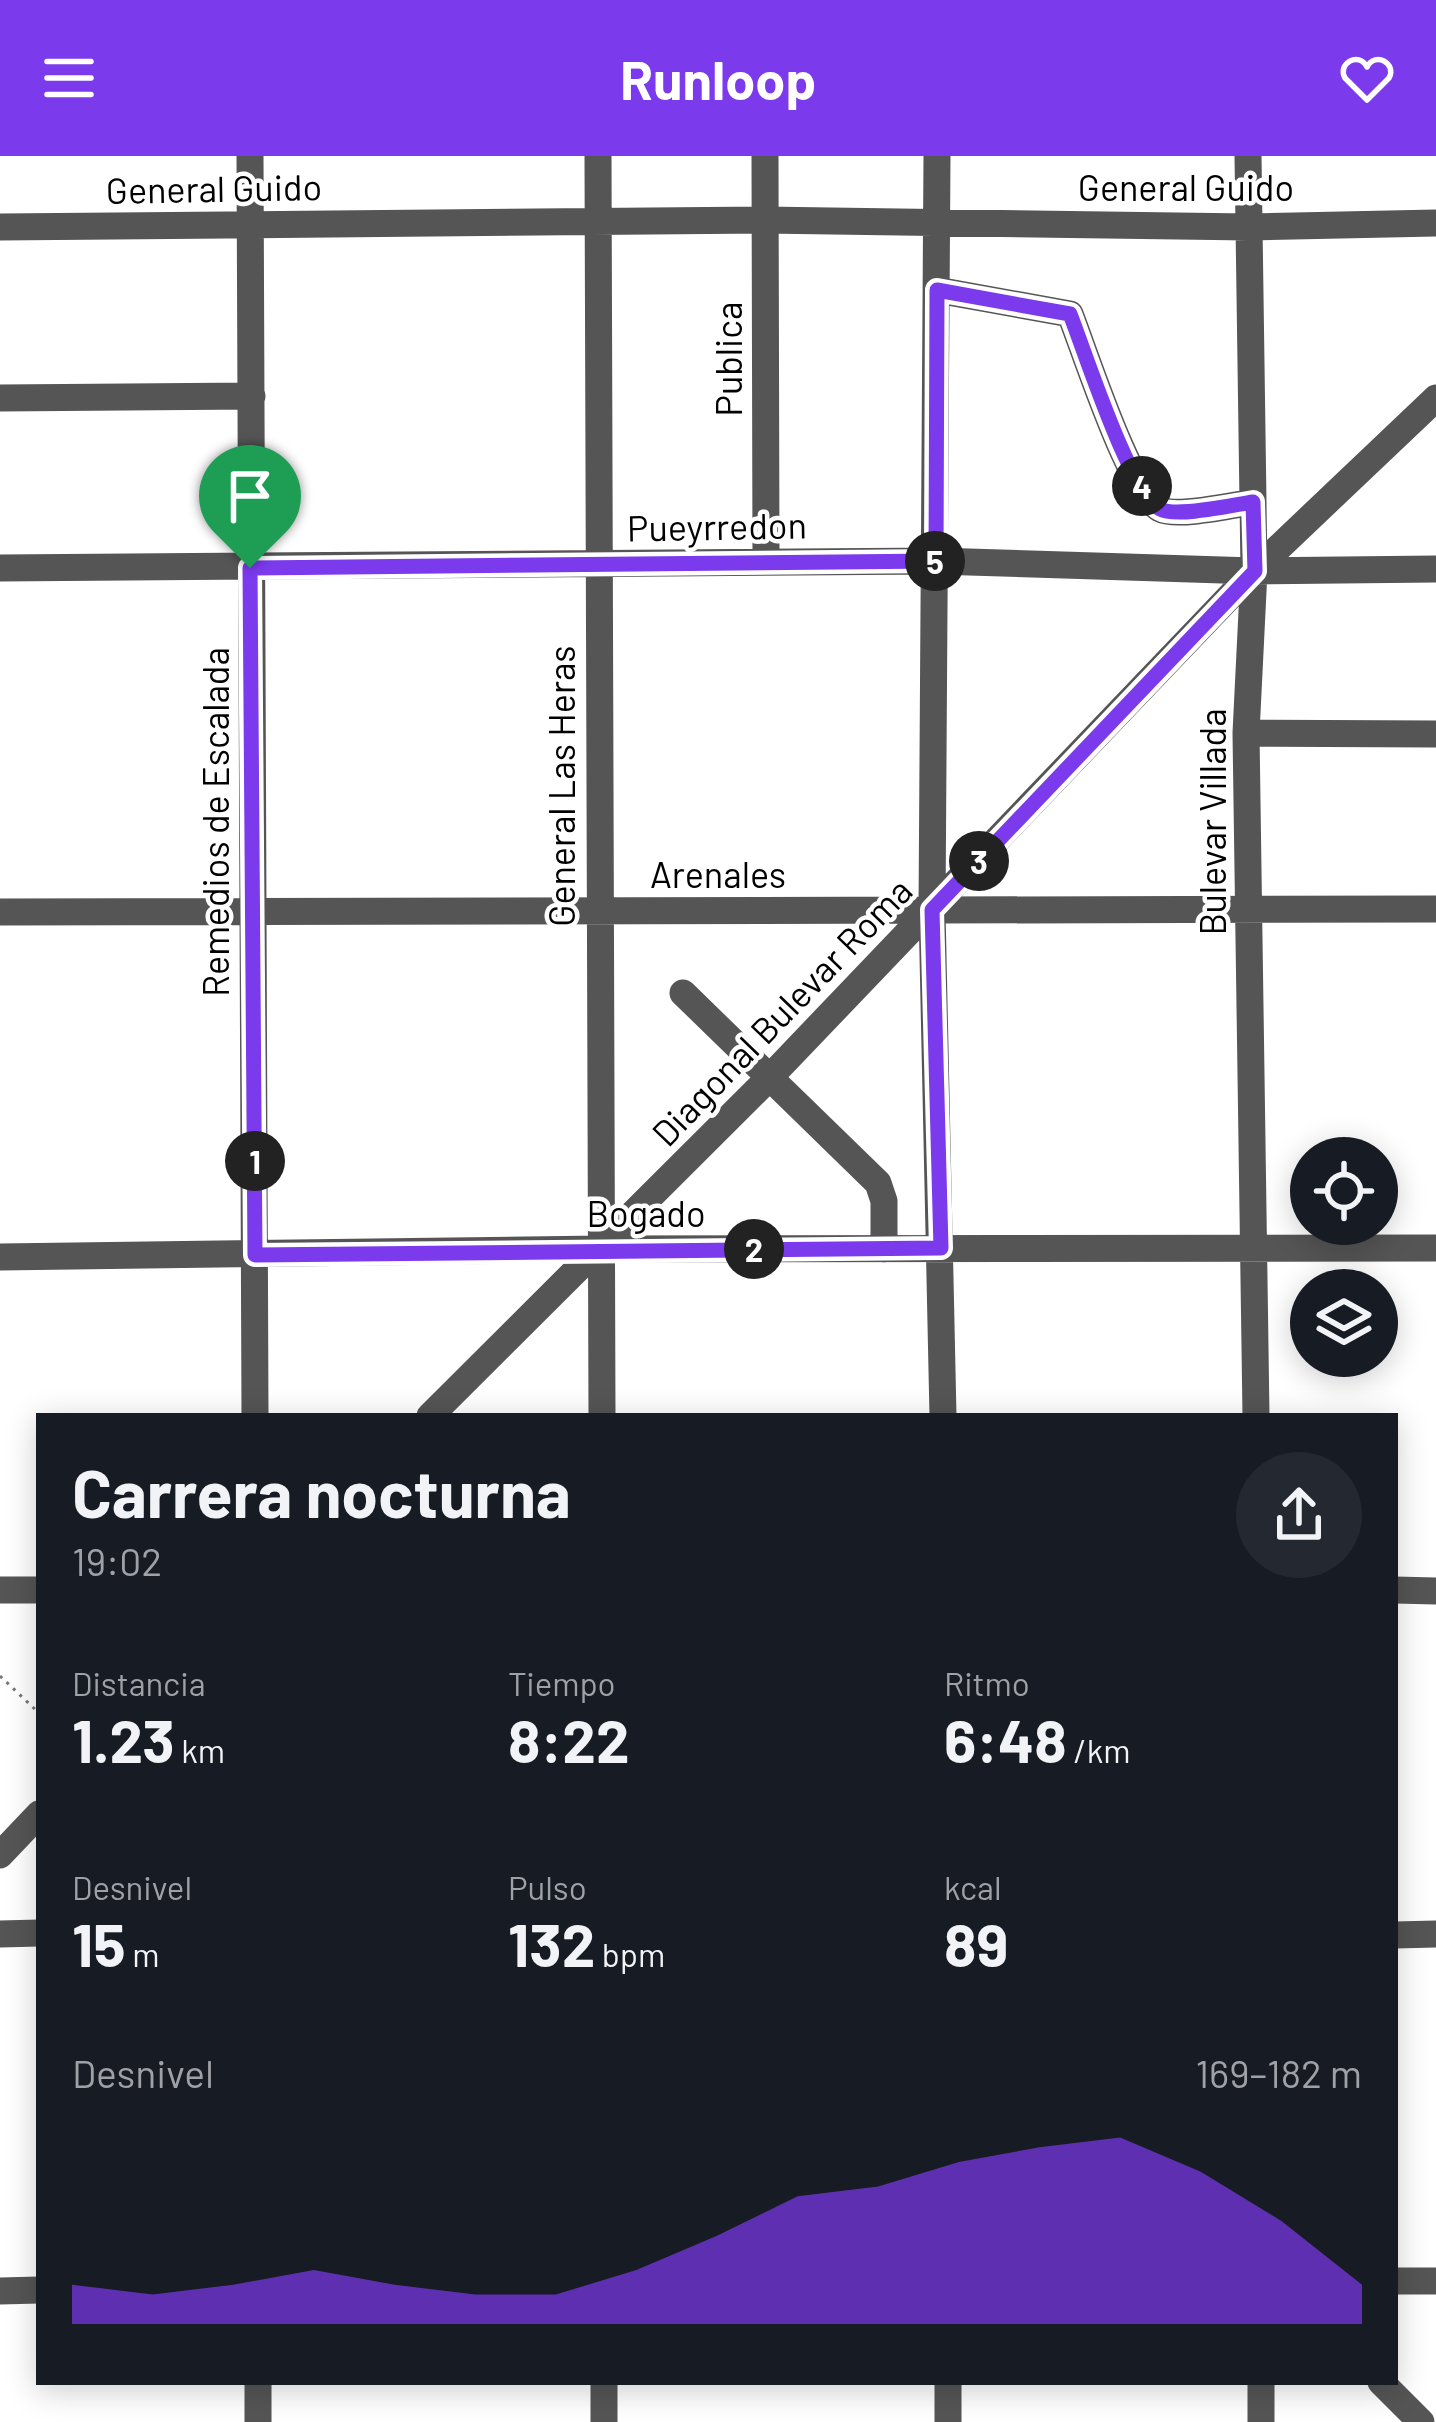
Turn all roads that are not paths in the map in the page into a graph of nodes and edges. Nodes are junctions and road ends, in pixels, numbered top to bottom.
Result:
1 (250, 156) edge
2 (598, 156) edge
3 (765, 156) edge
4 (937, 156) edge
5 (1248, 156) edge
6 (764, 220) junction
7 (598, 222) junction
8 (937, 222) junction
9 (1436, 223) edge
10 (250, 224) junction
11 (1249, 226) junction
12 (0, 227) edge
13 (937, 290) junction
14 (252, 396) junction
15 (0, 398) edge
16 (1436, 398) edge
17 (1253, 502) junction
18 (766, 561) junction
19 (936, 561) junction
20 (598, 566) junction
21 (0, 568) edge
22 (250, 568) junction
23 (1436, 569) edge
24 (1255, 571) junction
25 (1246, 733) junction
26 (1436, 734) edge
27 (1249, 907) junction
28 (1436, 909) edge
29 (932, 910) junction
30 (0, 912) edge
31 (598, 912) junction
32 (254, 914) junction
33 (682, 993) dead end
34 (771, 1076) junction
35 (941, 1248) junction
36 (1436, 1248) edge
37 (884, 1249) junction
38 (1256, 1249) junction
39 (600, 1250) junction
40 (255, 1255) junction
41 (0, 1257) edge
42 (256, 1413) edge
43 (433, 1413) edge
44 (602, 1413) edge
45 (944, 1413) edge
46 (1256, 1413) edge
47 (0, 1590) edge
48 (36, 1590) edge
49 (1398, 1590) edge
50 (1436, 1591) edge
51 (36, 1817) edge
52 (0, 1855) edge
53 (0, 1934) edge
54 (36, 1934) edge
55 (1436, 1934) edge
56 (1398, 1935) edge
57 (1398, 2281) edge
58 (1436, 2281) edge
59 (0, 2290) edge
60 (36, 2290) edge
61 (258, 2385) edge
62 (604, 2385) edge
63 (948, 2385) edge
64 (1261, 2385) edge
65 (1384, 2385) edge
66 (258, 2422) edge
67 (604, 2422) edge
68 (948, 2422) edge
69 (1262, 2422) edge
70 (1421, 2422) edge

1 - 10 street, Remedios de Escalada
2 - 7 street, General Las Heras
3 - 6 street, Publica
4 - 8 street
5 - 11 street, Bulevar Villada
6 - 7 street, General Guido
6 - 8 street, General Guido
6 - 18 street, Publica
7 - 10 street, General Guido
7 - 20 street, General Las Heras
8 - 11 street, General Guido
8 - 13 street
9 - 11 street, General Guido
10 - 12 street, General Guido
10 - 14 street, Remedios de Escalada
11 - 17 street, Bulevar Villada
13 - 17 street
13 - 19 street
14 - 15 street
14 - 22 street, Remedios de Escalada
16 - 24 street, Diagonal Bulevar Roma
17 - 24 street, Bulevar Villada
18 - 19 street, Pueyrredon
18 - 20 street, Pueyrredon
19 - 24 street, Pueyrredon
19 - 29 street
20 - 22 street, Pueyrredon
20 - 31 street, General Las Heras
21 - 22 street, Pueyrredon
22 - 32 street, Remedios de Escalada
23 - 24 street, Pueyrredon
24 - 25 street, Bulevar Villada
24 - 29 street, Diagonal Bulevar Roma
25 - 26 street
25 - 27 street, Bulevar Villada
27 - 28 street, Arenales
27 - 29 street, Arenales
27 - 38 street, Bulevar Villada
29 - 31 street, Arenales
29 - 34 street, Diagonal Bulevar Roma
29 - 35 street
30 - 32 street, Arenales
31 - 32 street, Arenales
31 - 39 street, General Las Heras
32 - 40 street, Remedios de Escalada
33 - 34 street
34 - 37 street
34 - 39 street, Diagonal Bulevar Roma
35 - 37 street, Bogado
35 - 38 street, Bogado
35 - 45 street
36 - 38 street, Bogado
37 - 39 street, Bogado
38 - 46 street, Bulevar Villada
39 - 40 street, Bogado
39 - 43 street, Diagonal Bulevar Roma
39 - 44 street, General Las Heras
40 - 41 street, Bogado
40 - 42 street, Remedios de Escalada
47 - 48 street
49 - 50 street
51 - 52 street
53 - 54 street
55 - 56 street
57 - 58 street
59 - 60 street
61 - 66 street
62 - 67 street
63 - 68 street
64 - 69 street
65 - 70 street

